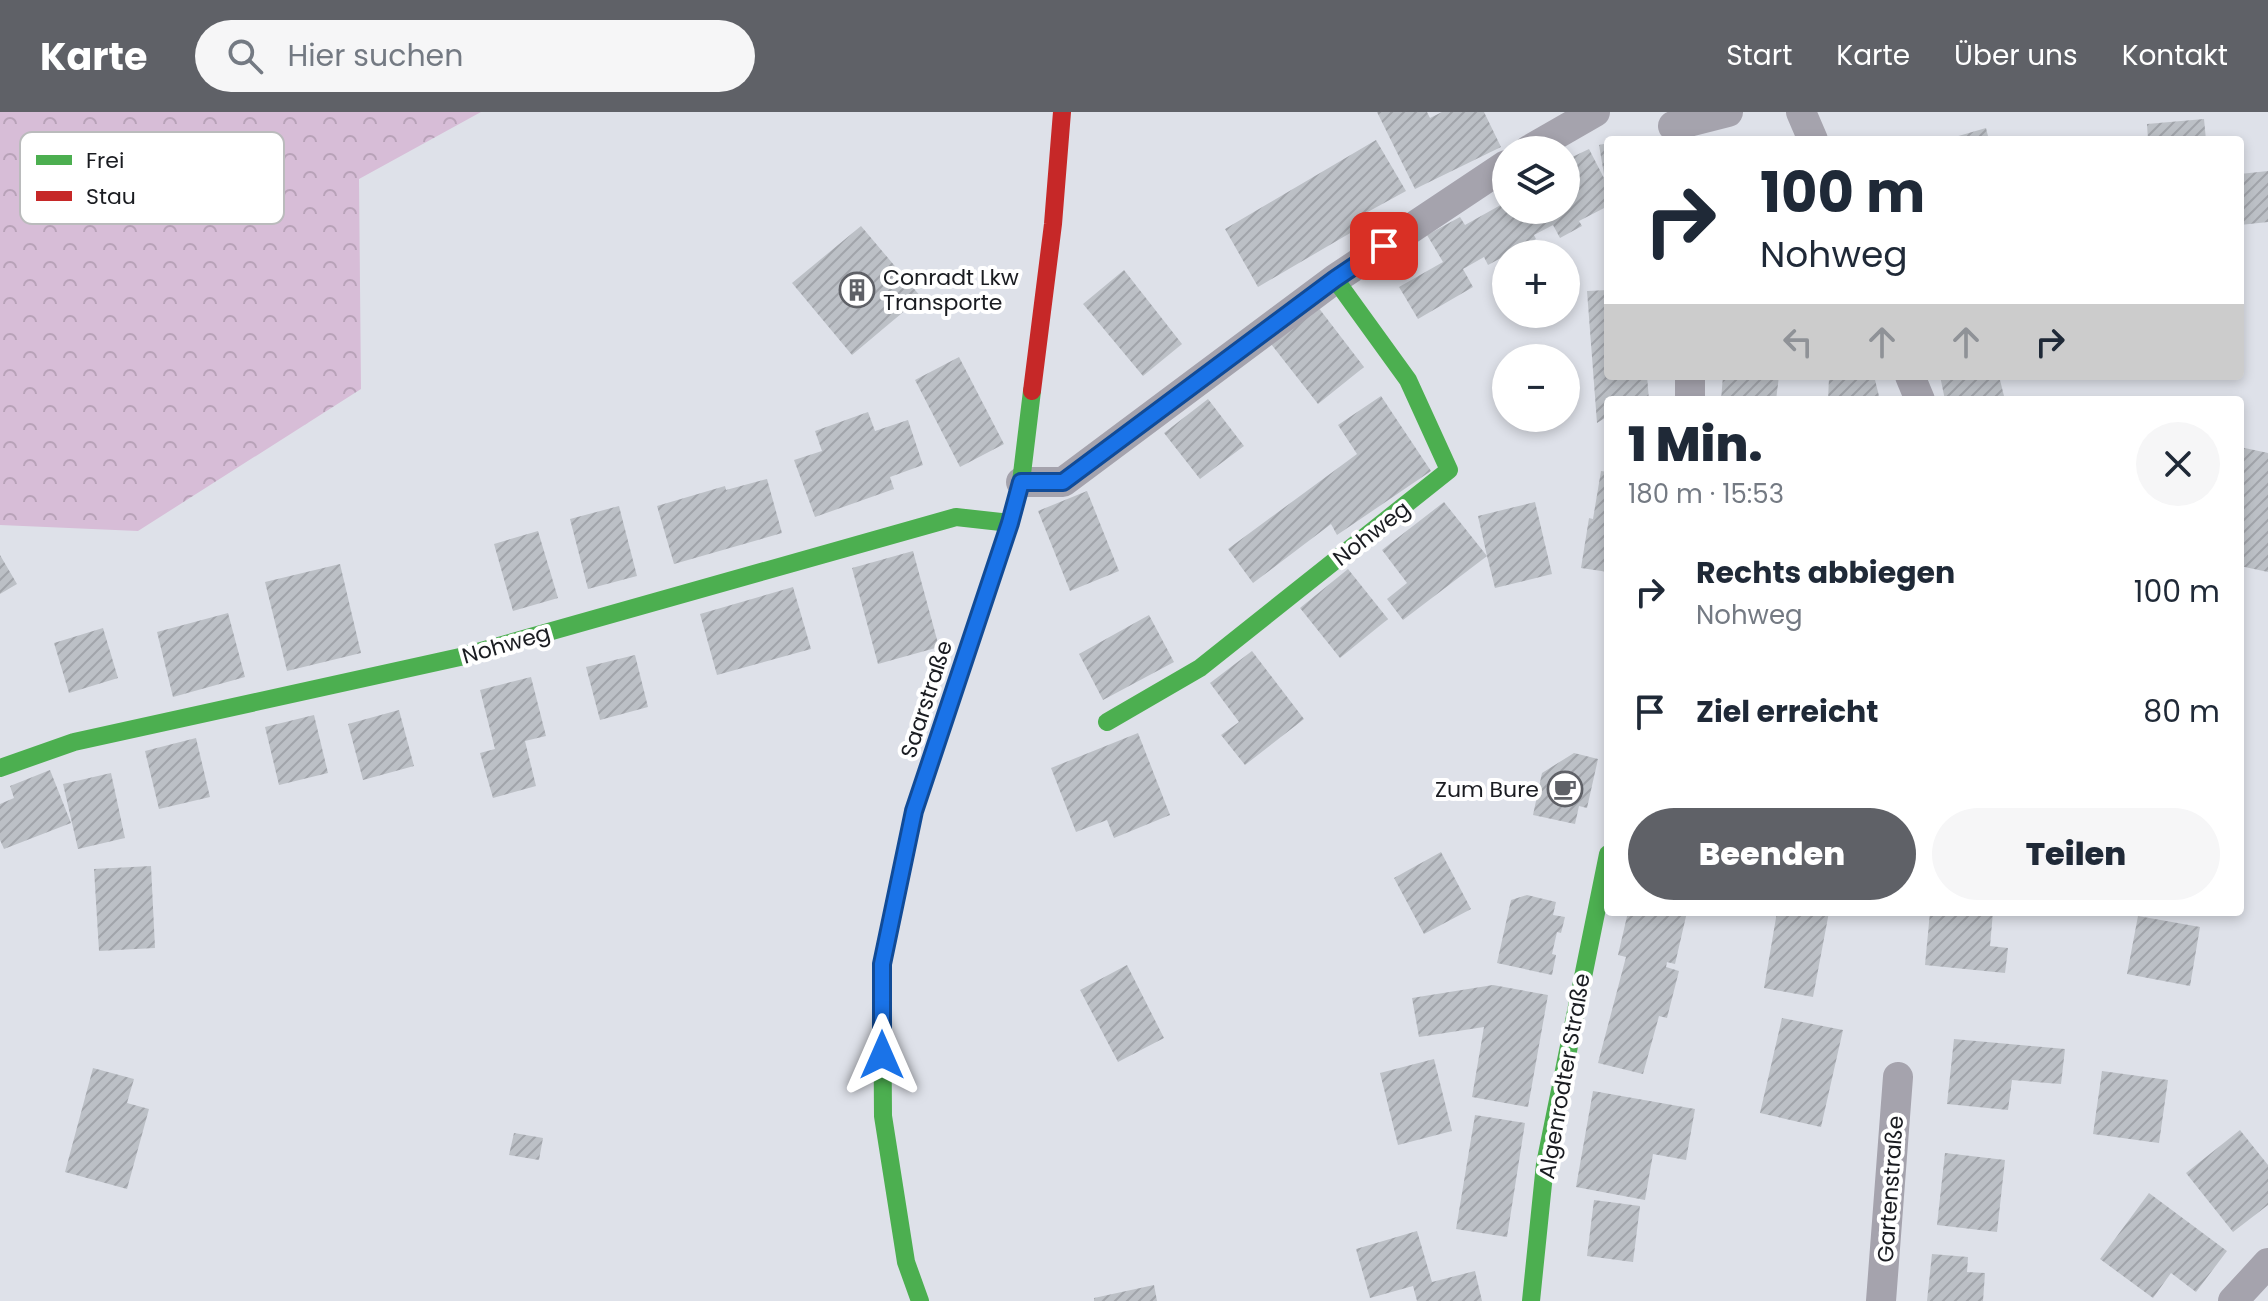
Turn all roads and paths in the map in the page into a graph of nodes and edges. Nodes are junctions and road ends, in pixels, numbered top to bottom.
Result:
1 (1062, 112) edge
2 (1595, 112) edge
3 (1728, 112) edge
4 (1801, 112) edge
5 (1672, 126) edge
6 (1553, 136) edge
7 (1811, 136) edge
8 (1492, 174) edge
9 (1335, 279) junction
10 (1021, 482) junction
11 (1010, 523) junction
12 (1107, 722) dead end
13 (0, 768) edge
14 (1604, 873) edge
15 (1898, 1077) dead end
16 (2268, 1263) edge
17 (920, 1301) edge
18 (1531, 1301) edge
19 (1881, 1301) edge
20 (2233, 1301) edge

1 - 10 street, Saarstraße
2 - 6 street
3 - 5 street
4 - 7 street
8 - 9 street
9 - 10 street
9 - 12 street, Nohweg
10 - 11 street, Saarstraße
11 - 13 street, Nohweg
11 - 17 street, Saarstraße
14 - 18 street, Algenrodter Straße
15 - 19 street, Gartenstraße
16 - 20 street

